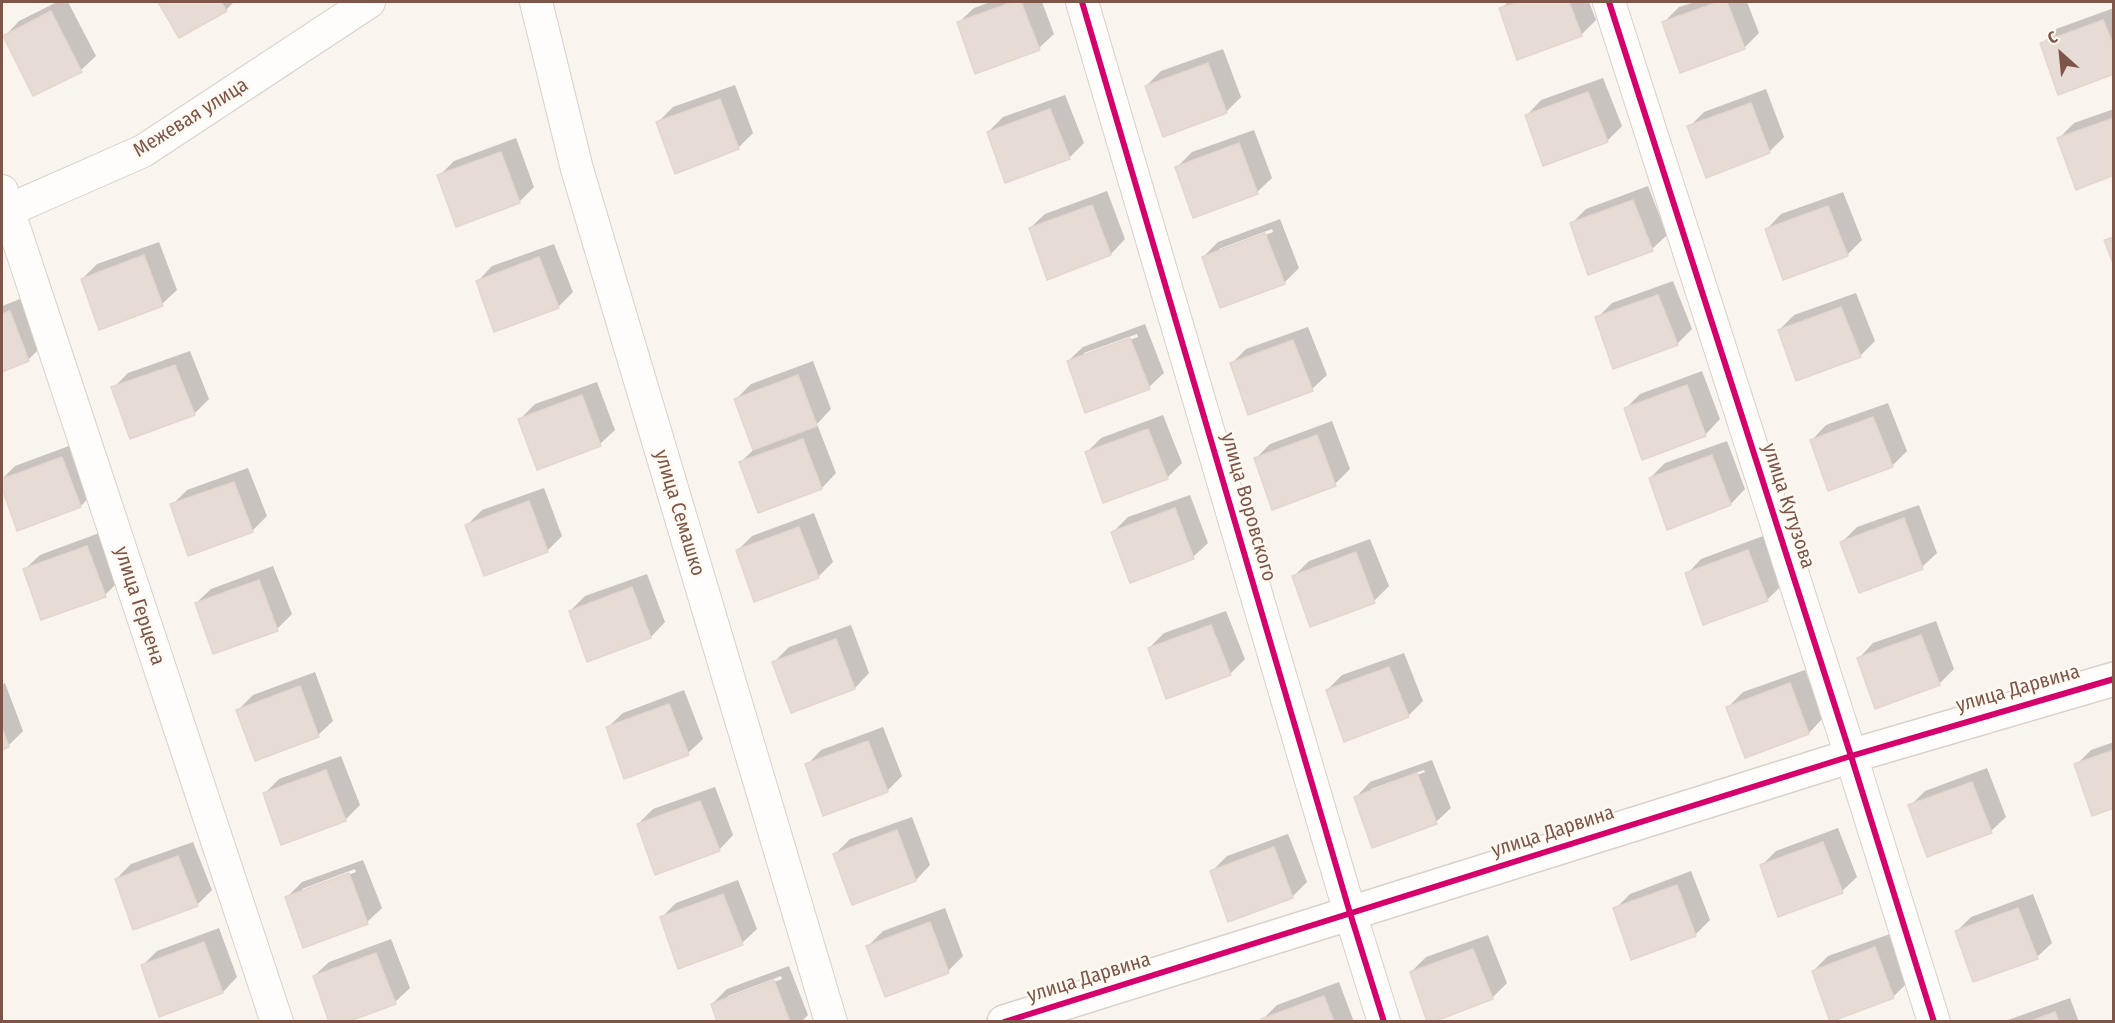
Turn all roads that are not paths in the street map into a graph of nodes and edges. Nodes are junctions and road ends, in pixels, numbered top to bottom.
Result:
1 (369, 2) edge
2 (536, 2) edge
3 (1082, 2) edge
4 (1609, 2) edge
5 (3, 205) edge
6 (2114, 679) edge
7 (1851, 756) junction
8 (1350, 914) junction
9 (277, 1022) edge
10 (831, 1022) edge
11 (1004, 1022) edge
12 (1384, 1022) edge
13 (1934, 1022) edge

1 - 5 street, Межевая улица
2 - 10 street, улица Семашко
3 - 8 street, улица Воровского
4 - 7 street, улица Кутузова
5 - 9 street, улица Герцена
6 - 7 street, улица Дарвина
7 - 8 street, улица Дарвина
7 - 13 street, улица Кутузова
8 - 11 street, улица Дарвина
8 - 12 street, улица Воровского

